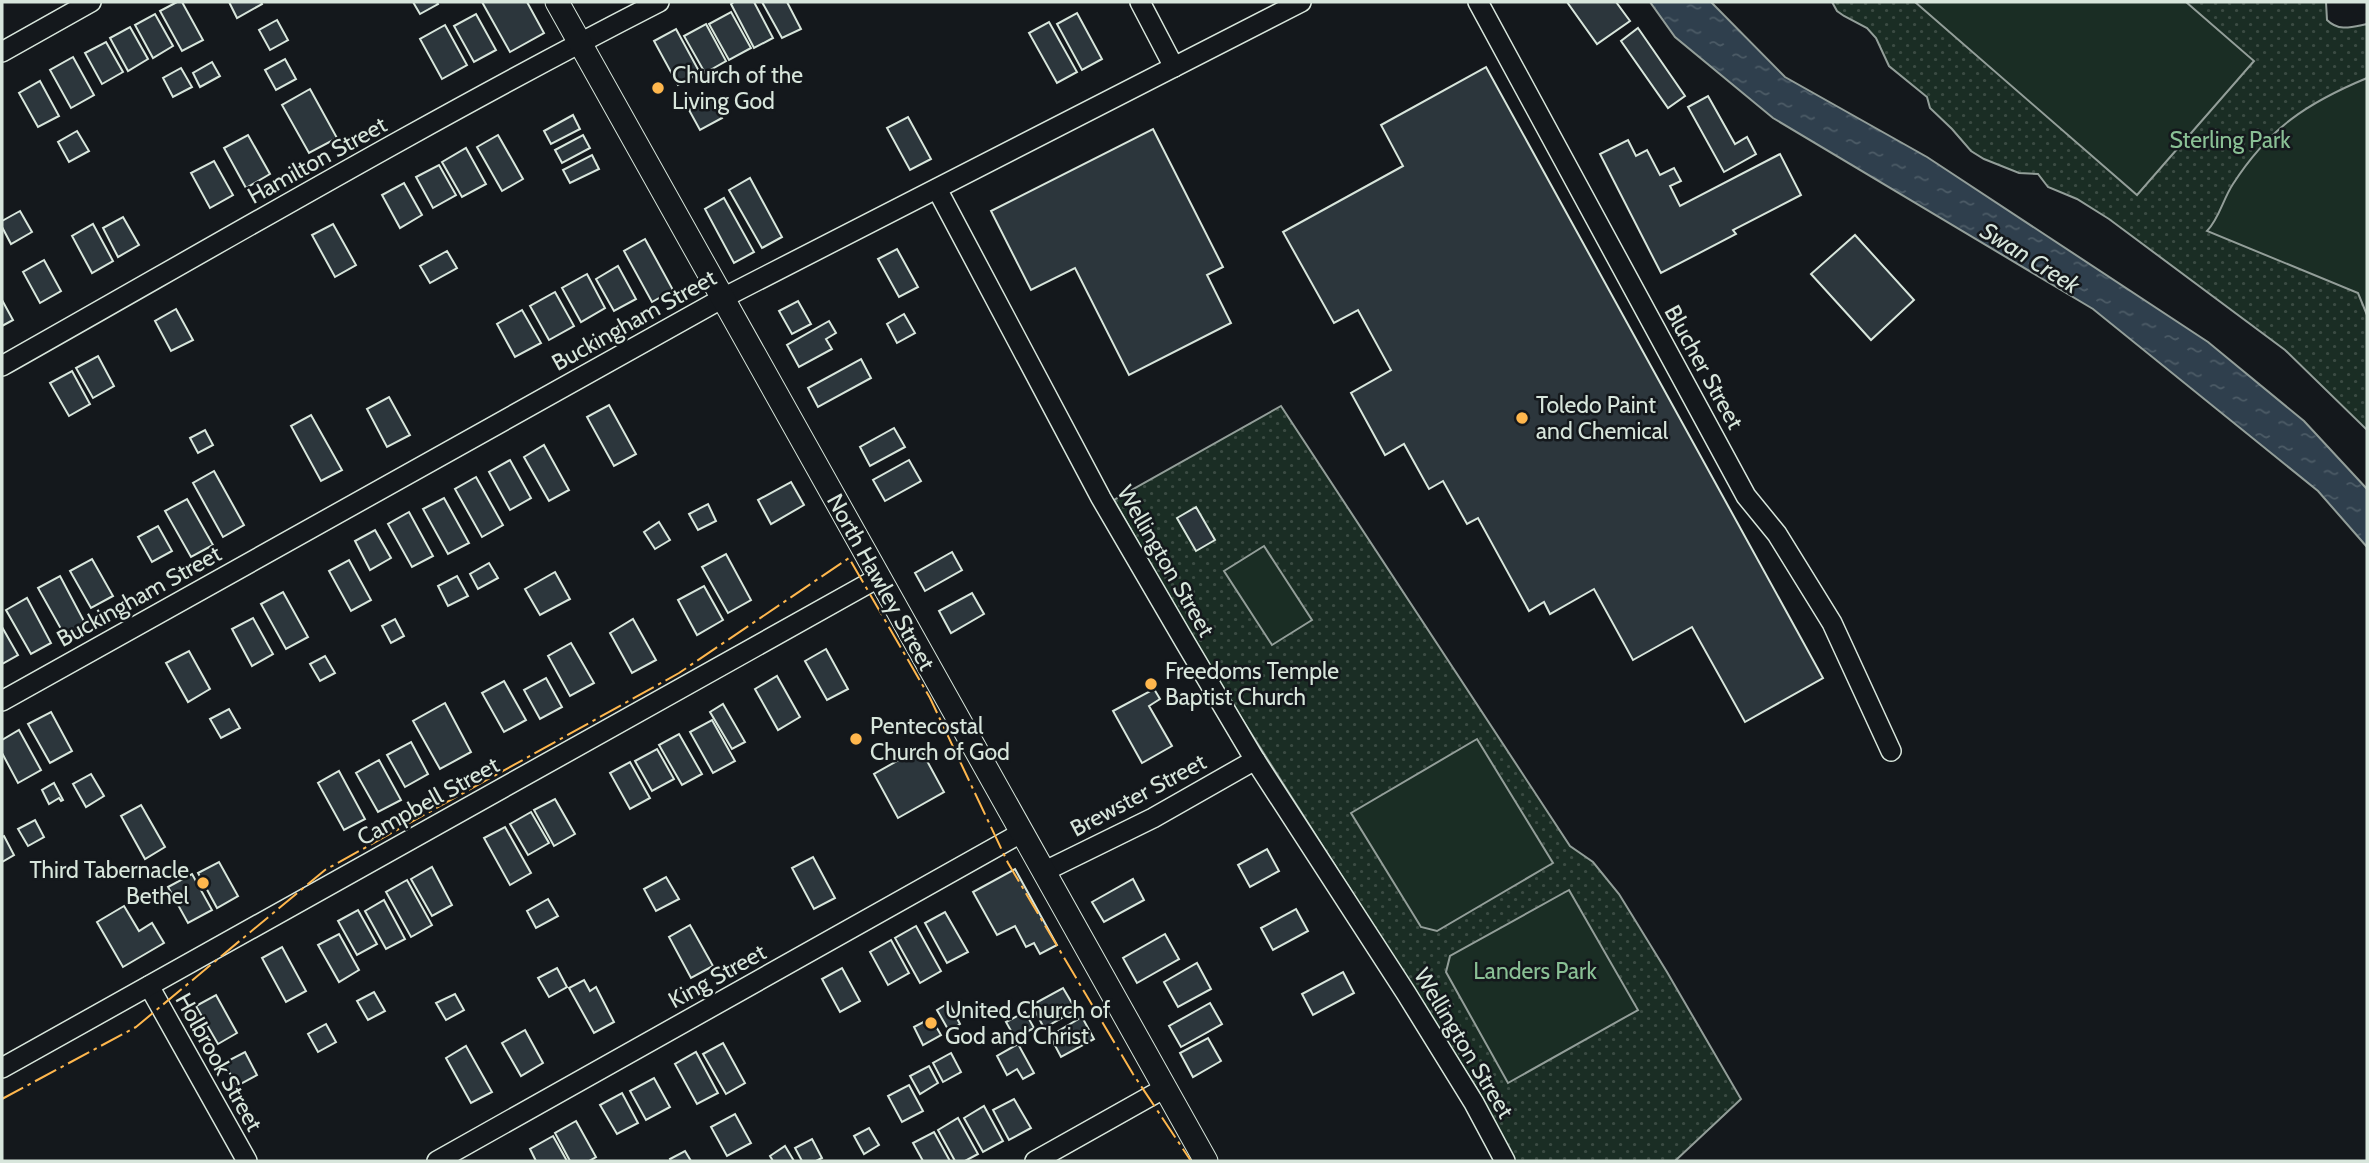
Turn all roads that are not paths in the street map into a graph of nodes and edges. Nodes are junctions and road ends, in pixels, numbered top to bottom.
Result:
1 (91, 2) edge
2 (557, 2) edge
3 (659, 2) edge
4 (1140, 2) edge
5 (1301, 2) edge
6 (1478, 2) edge
7 (580, 42) junction
8 (2, 52) edge
9 (1174, 67) junction
10 (937, 189) junction
11 (723, 298) junction
12 (2, 366) edge
13 (878, 578) junction
14 (2, 701) edge
15 (1891, 751) dead end
16 (1255, 760) junction
17 (1021, 833) junction
18 (1043, 872) junction
19 (149, 986) junction
20 (2, 1068) edge
21 (1165, 1087) junction
22 (247, 1161) edge
23 (437, 1161) edge
24 (1035, 1161) edge
25 (1206, 1161) edge
26 (1505, 1161) edge

1 - 8 street
2 - 7 street, North Hawley Street
3 - 7 street, Hamilton Street
4 - 9 street
5 - 9 street, Buckingham Street
6 - 15 street, Blucher Street
7 - 11 street, North Hawley Street
7 - 12 street, Hamilton Street
9 - 10 street, Buckingham Street
10 - 11 street, Buckingham Street
10 - 16 street, Wellington Street
11 - 13 street, North Hawley Street
11 - 14 street, Buckingham Street
13 - 17 street, North Hawley Street
13 - 19 street, Campbell Street
16 - 18 street, Brewster Street
16 - 26 street, Wellington Street
17 - 18 street, North Hawley Street
17 - 23 street, King Street
18 - 21 street, North Hawley Street
19 - 20 street, Campbell Street
19 - 22 street, Holbrook Street
21 - 24 street
21 - 25 street, North Hawley Street

